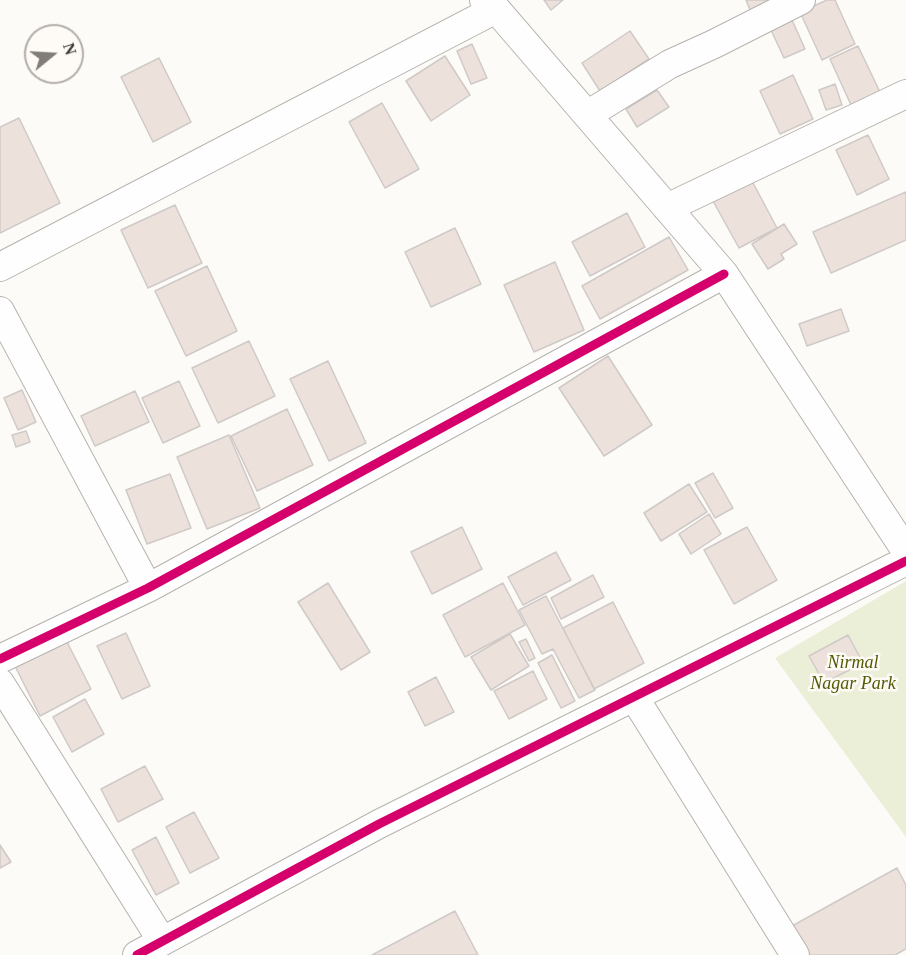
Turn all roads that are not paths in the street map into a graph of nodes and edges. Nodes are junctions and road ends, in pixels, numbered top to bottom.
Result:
1 (801, 0) edge
2 (490, 5) edge
3 (906, 94) edge
4 (587, 115) junction
5 (667, 208) junction
6 (0, 267) edge
7 (724, 274) junction
8 (0, 311) edge
9 (906, 551) edge
10 (906, 561) edge
11 (148, 588) junction
12 (0, 659) edge
13 (0, 683) edge
14 (634, 697) junction
15 (162, 941) junction
16 (137, 955) edge
17 (795, 955) edge

1 - 4 street
2 - 4 street
2 - 6 street
3 - 5 street
4 - 5 street
5 - 7 street
7 - 9 street
7 - 11 street
8 - 11 street
10 - 14 street
11 - 12 street
13 - 15 street
14 - 15 street
14 - 17 street
15 - 16 street

